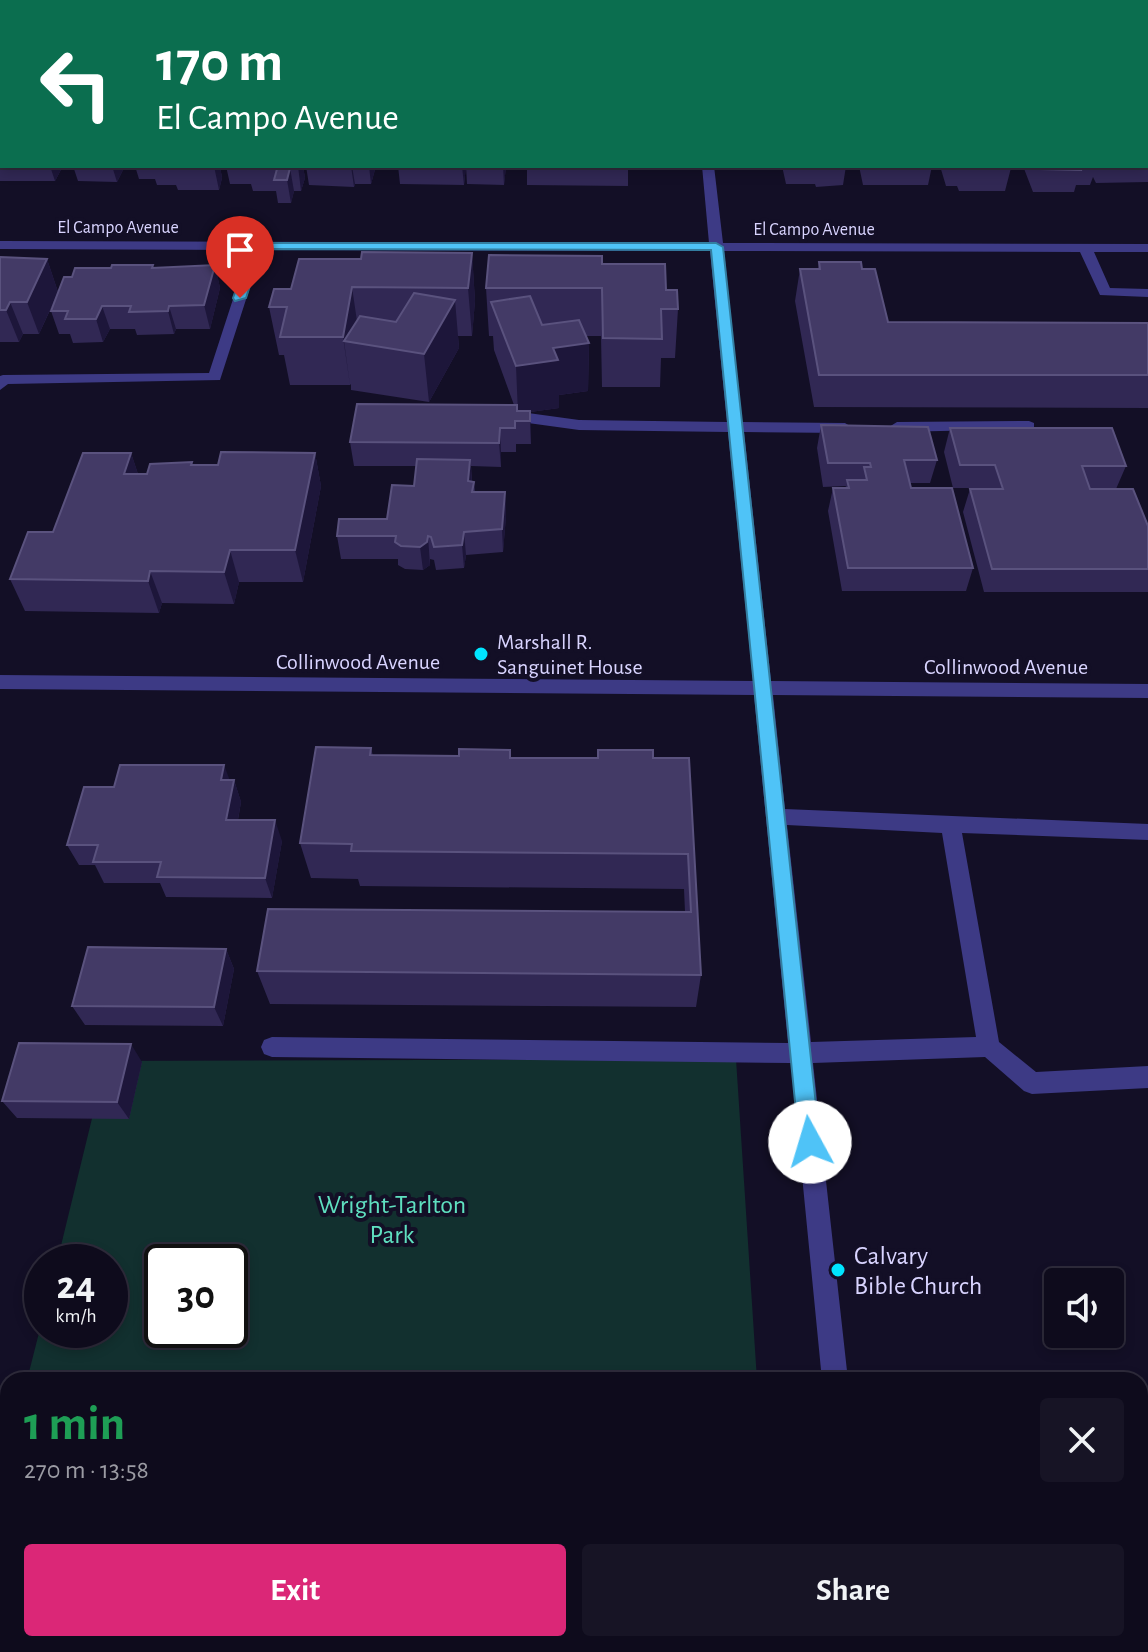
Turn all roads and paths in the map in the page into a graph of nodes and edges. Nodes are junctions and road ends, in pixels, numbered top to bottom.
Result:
1 (708, 168) edge
2 (0, 245) edge
3 (257, 245) junction
4 (716, 247) junction
5 (1085, 248) junction
6 (1148, 248) edge
7 (1148, 293) edge
8 (0, 385) edge
9 (484, 412) edge
10 (1029, 426) edge
11 (735, 429) junction
12 (0, 682) edge
13 (762, 688) junction
14 (1148, 691) edge
15 (775, 816) junction
16 (951, 825) junction
17 (1148, 832) edge
18 (272, 1047) dead end
19 (989, 1047) junction
20 (800, 1053) junction
21 (1148, 1077) edge
22 (834, 1372) edge

1 - 4 street
2 - 3 street, El Campo Avenue
3 - 4 street, El Campo Avenue
3 - 8 street
4 - 5 street, El Campo Avenue
4 - 11 street
5 - 6 street, El Campo Avenue
5 - 7 street
9 - 11 street
10 - 11 street
11 - 13 street
12 - 13 street, Collinwood Avenue
13 - 14 street, Collinwood Avenue
13 - 15 street
15 - 16 street
15 - 20 street
16 - 17 street
16 - 19 street
18 - 20 street
19 - 20 street
19 - 21 street
20 - 22 street

